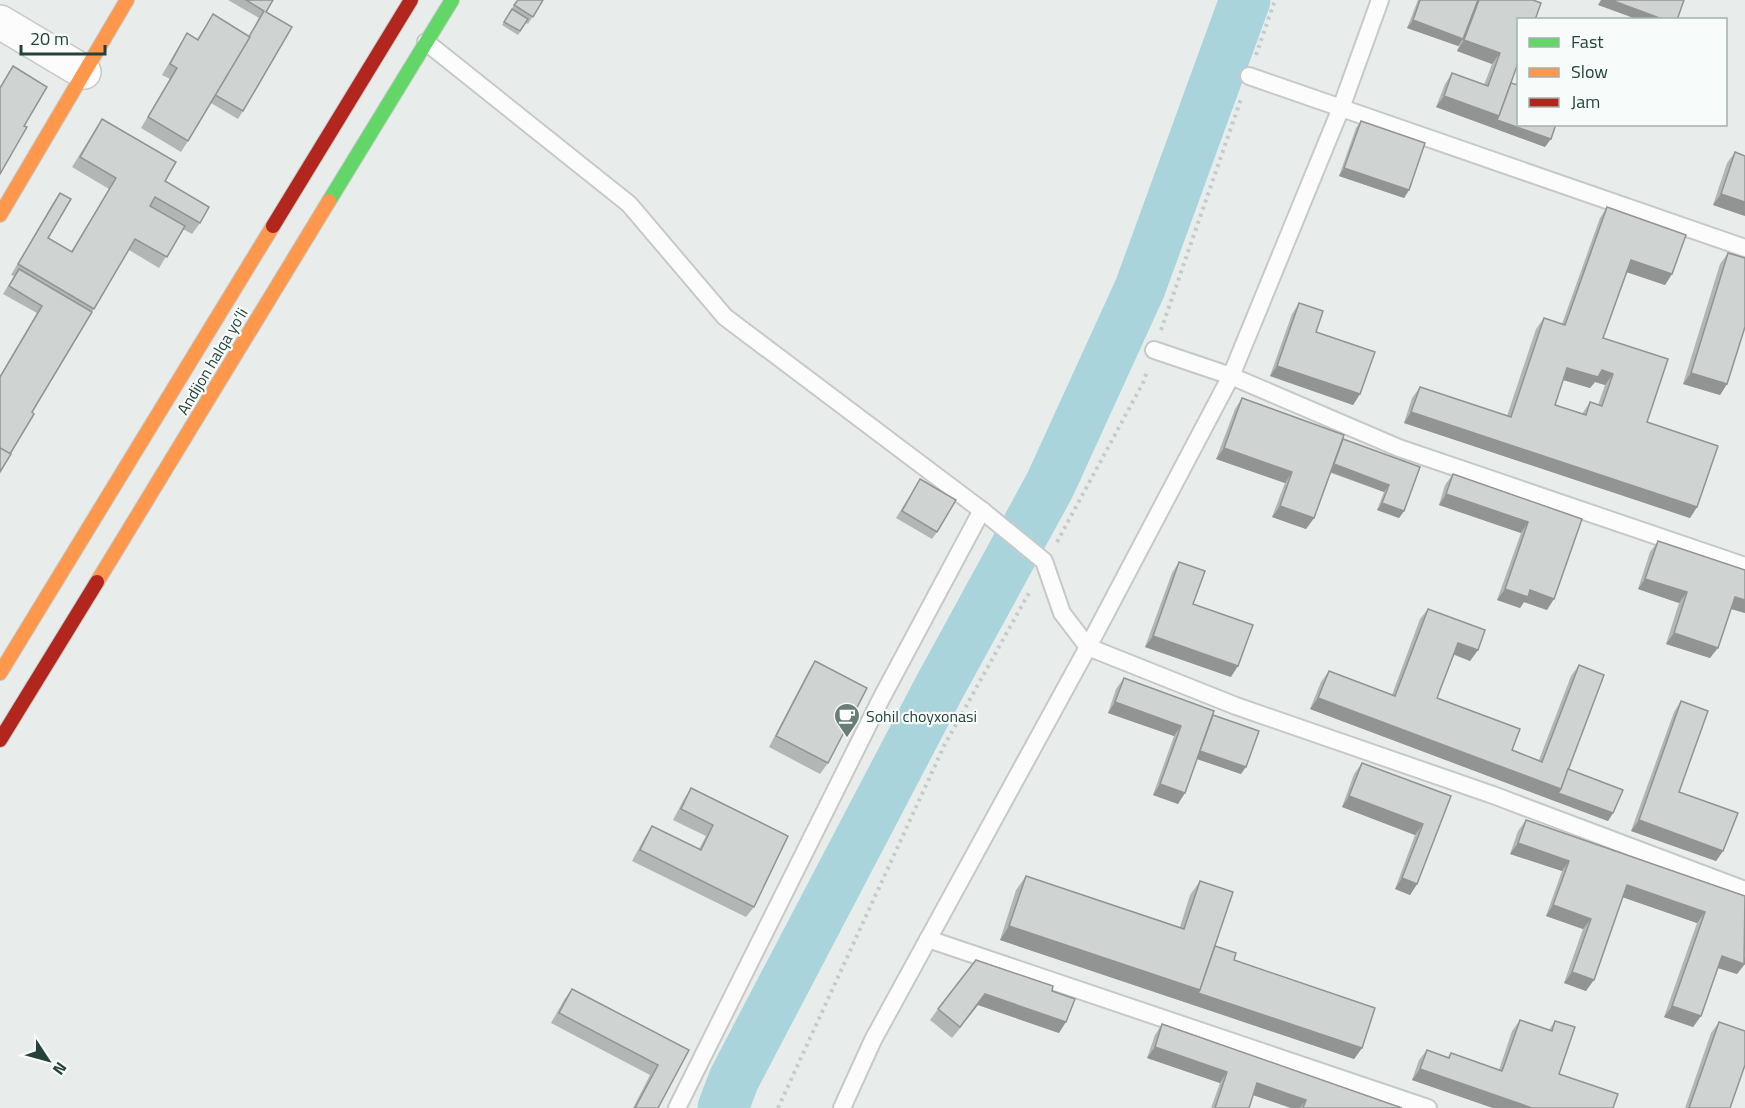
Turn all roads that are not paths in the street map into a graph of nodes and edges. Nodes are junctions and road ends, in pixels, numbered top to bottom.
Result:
1 (127, 0) edge
2 (452, 0) edge
3 (1380, 0) edge
4 (403, 3) edge
5 (0, 22) edge
6 (426, 42) junction
7 (84, 72) junction
8 (1248, 76) dead end
9 (1341, 108) junction
10 (0, 215) edge
11 (1745, 248) edge
12 (1154, 350) dead end
13 (1231, 376) junction
14 (983, 511) junction
15 (1745, 566) edge
16 (1088, 648) junction
17 (0, 673) edge
18 (0, 740) edge
19 (1745, 890) edge
20 (928, 939) junction
21 (677, 1108) edge
22 (842, 1108) edge
23 (1428, 1108) edge

1 - 7 main road
2 - 6 main road, Andijon halqa yo‘li
3 - 9 lane
4 - 17 main road, Andijon halqa yo‘li
5 - 7 street
6 - 14 lane
6 - 18 main road, Andijon halqa yo‘li
7 - 10 main road
8 - 9 lane
9 - 11 lane
9 - 13 lane
12 - 13 lane
13 - 15 lane
13 - 16 lane
14 - 16 lane
14 - 21 lane
16 - 19 lane
16 - 20 lane
20 - 22 lane
20 - 23 lane

